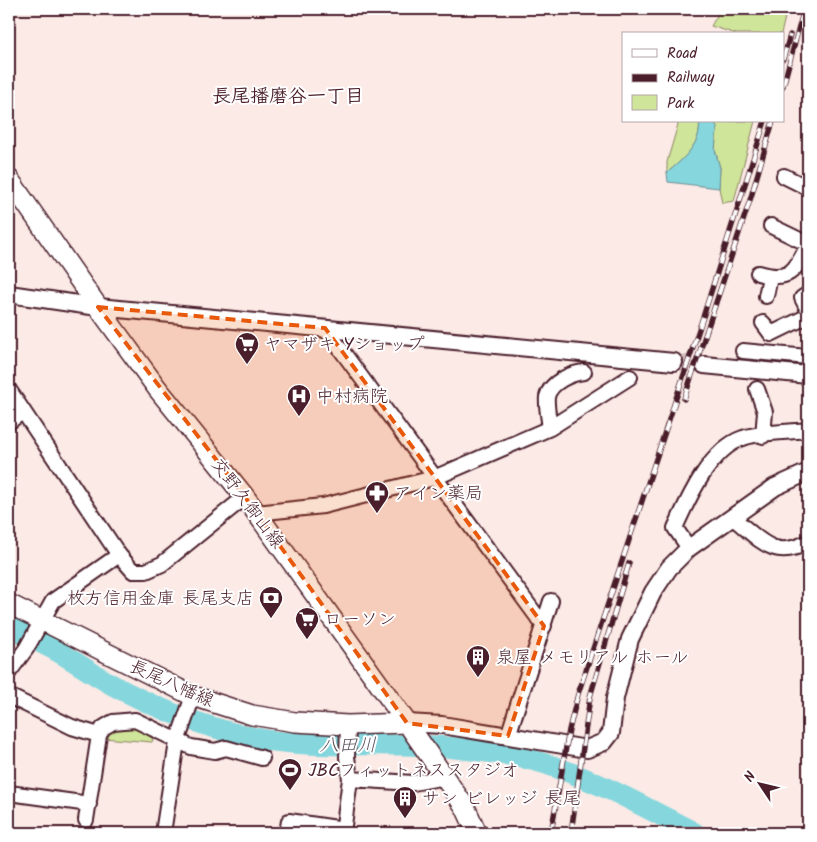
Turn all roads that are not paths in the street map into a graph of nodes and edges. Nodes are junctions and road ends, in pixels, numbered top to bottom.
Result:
1 (784, 176) dead end
2 (9, 179) edge
3 (808, 188) edge
4 (771, 226) dead end
5 (808, 245) edge
6 (9, 294) edge
7 (808, 294) edge
8 (766, 296) dead end
9 (98, 307) junction
10 (808, 310) edge
11 (808, 316) edge
12 (763, 323) dead end
13 (325, 328) junction
14 (782, 329) junction
15 (743, 351) dead end
16 (779, 354) junction
17 (808, 357) edge
18 (674, 362) tunnel mouth
19 (704, 365) tunnel mouth
20 (584, 372) dead end
21 (808, 375) edge
22 (630, 377) dead end
23 (757, 388) dead end
24 (9, 390) edge
25 (23, 411) junction
26 (9, 422) edge
27 (550, 428) junction
28 (808, 430) edge
29 (763, 436) junction
30 (808, 472) edge
31 (434, 478) junction
32 (245, 497) junction
33 (256, 513) junction
34 (733, 518) junction
35 (808, 542) edge
36 (689, 548) junction
37 (120, 555) junction
38 (551, 601) dead end
39 (9, 604) edge
40 (41, 625) junction
41 (544, 626) junction
42 (9, 672) edge
43 (9, 696) edge
44 (193, 696) junction
45 (347, 729) junction
46 (412, 729) junction
47 (99, 735) junction
48 (508, 736) junction
49 (177, 742) junction
50 (262, 758) dead end
51 (442, 772) junction
52 (350, 779) junction
53 (9, 793) edge
54 (88, 804) junction
55 (86, 820) dead end
56 (343, 831) edge
57 (163, 833) edge
58 (287, 833) edge
59 (477, 833) edge

1 - 3 street
2 - 9 main road, 交野久御山線
4 - 5 street
5 - 8 street
6 - 9 street
7 - 10 street
9 - 13 street
9 - 32 main road, 交野久御山線
11 - 14 street
12 - 14 street
13 - 18 street
13 - 31 street
14 - 16 street
15 - 16 street
16 - 17 street
19 - 21 street
20 - 27 street
22 - 27 street
23 - 29 street
24 - 25 street
25 - 26 street
25 - 37 street
27 - 31 street
28 - 29 street
29 - 36 street
30 - 34 street
31 - 33 street
31 - 41 street
32 - 33 main road, 交野久御山線
32 - 37 street
33 - 46 main road, 交野久御山線
34 - 35 street
34 - 36 street
36 - 48 street
37 - 40 street
38 - 41 street
39 - 40 main road, 長尾八幡線
40 - 42 street
40 - 44 main road, 長尾八幡線
41 - 48 street
43 - 47 street
44 - 45 main road, 長尾八幡線
44 - 49 street
45 - 46 main road, 長尾八幡線
45 - 52 street
46 - 48 street
46 - 51 main road, 交野久御山線
47 - 49 street
47 - 54 street
49 - 50 street
49 - 57 street
51 - 52 street
51 - 59 main road, 交野久御山線
52 - 56 street
53 - 54 street
54 - 55 street
56 - 58 street

